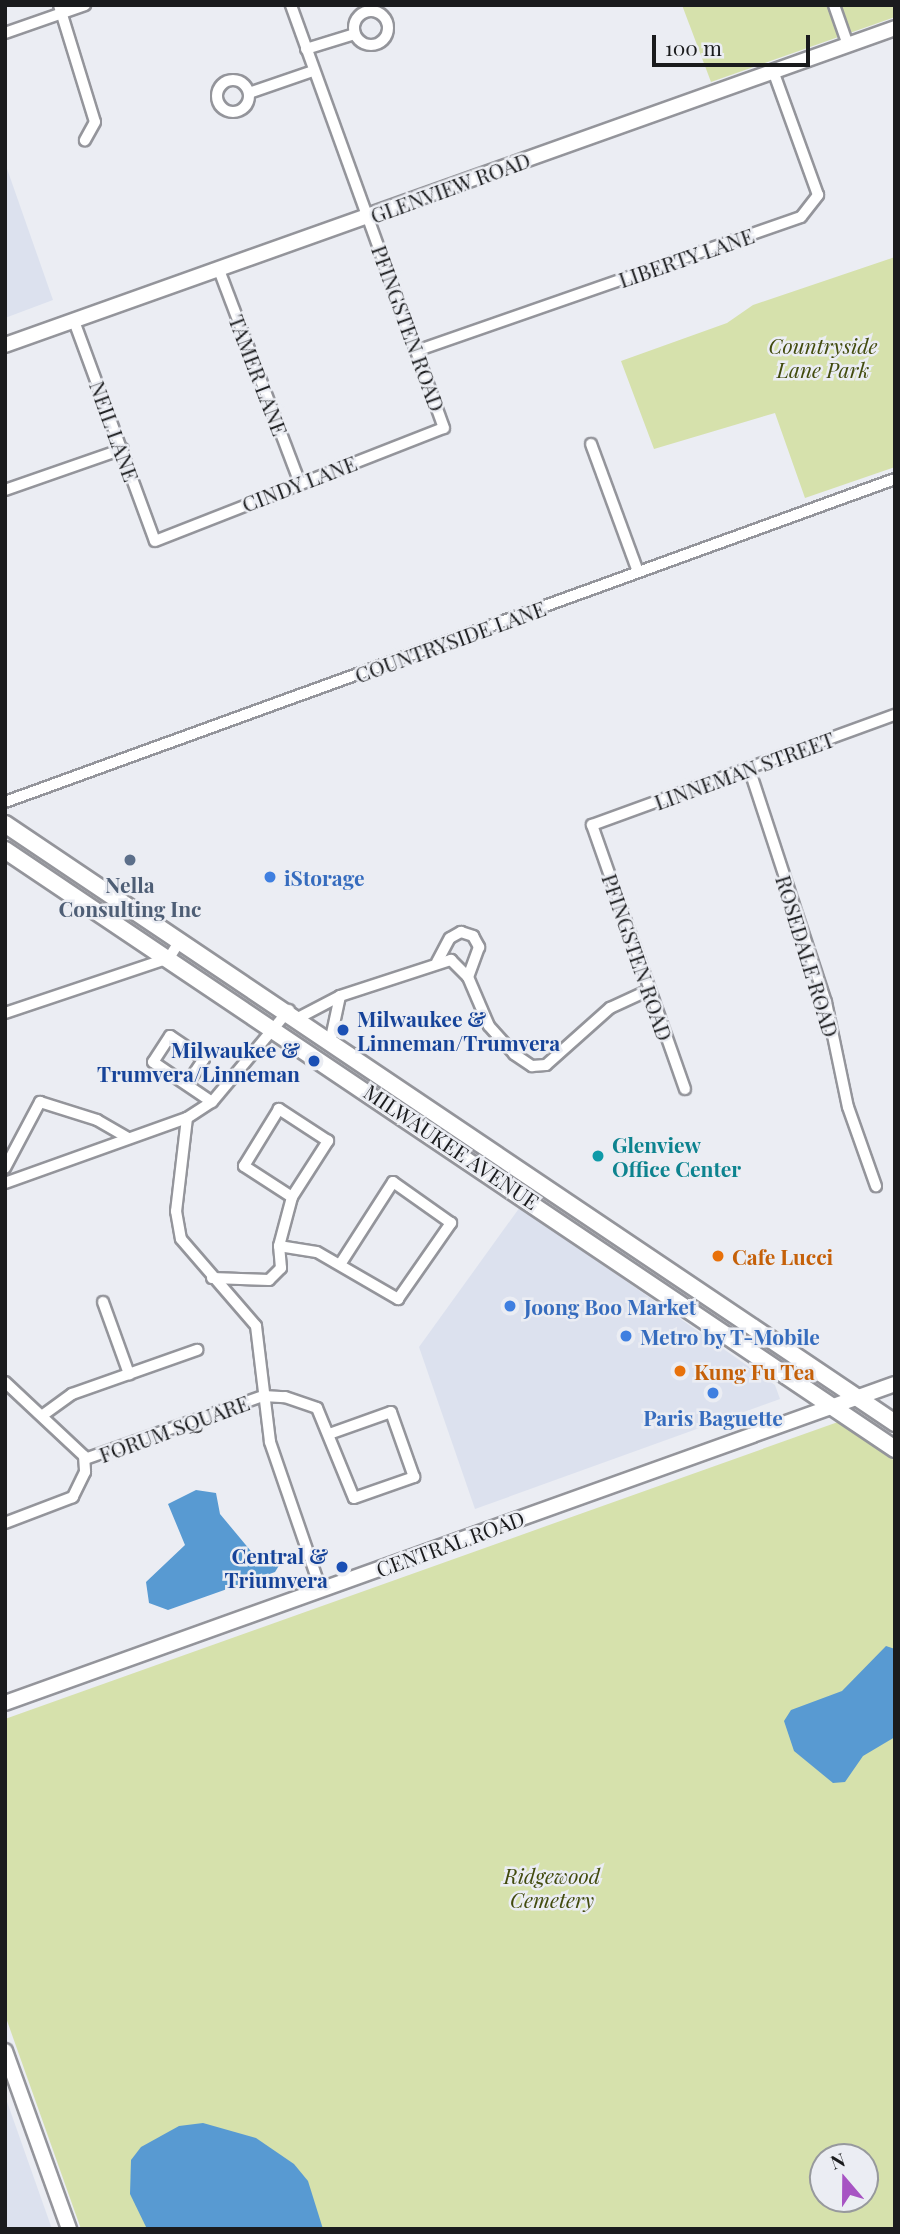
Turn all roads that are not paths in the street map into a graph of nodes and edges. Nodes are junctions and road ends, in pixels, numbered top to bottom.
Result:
1 (85, 5) edge
2 (291, 5) edge
3 (834, 5) edge
4 (61, 9) edge
5 (895, 28) edge
6 (5, 33) edge
7 (355, 34) dead end
8 (848, 45) junction
9 (306, 49) junction
10 (313, 71) junction
11 (774, 72) junction
12 (249, 93) dead end
13 (85, 140) dead end
14 (368, 216) junction
15 (219, 270) junction
16 (74, 321) junction
17 (5, 345) edge
18 (419, 350) junction
19 (444, 428) joint
20 (591, 444) dead end
21 (122, 449) junction
22 (895, 479) edge
23 (299, 481) junction
24 (5, 490) edge
25 (155, 541) joint
26 (638, 572) junction
27 (895, 715) edge
28 (749, 768) junction
29 (5, 802) edge
30 (5, 824) edge
31 (592, 825) joint
32 (5, 850) edge
33 (181, 939) junction
34 (169, 958) junction
35 (436, 962) junction
36 (468, 977) junction
37 (649, 990) junction
38 (340, 996) junction
39 (5, 1013) edge
40 (295, 1013) junction
41 (276, 1029) junction
42 (331, 1038) junction
43 (187, 1084) junction
44 (684, 1089) dead end
45 (212, 1102) junction
46 (187, 1118) junction
47 (128, 1138) junction
48 (5, 1168) edge
49 (5, 1183) edge
50 (876, 1186) dead end
51 (292, 1198) junction
52 (279, 1247) junction
53 (599, 1247) junction
54 (341, 1263) junction
55 (212, 1278) junction
56 (692, 1284) junction
57 (103, 1302) dead end
58 (197, 1350) dead end
59 (129, 1374) junction
60 (5, 1382) edge
61 (895, 1384) edge
62 (262, 1396) junction
63 (858, 1397) junction
64 (831, 1406) junction
65 (43, 1415) junction
66 (895, 1423) edge
67 (332, 1433) junction
68 (895, 1449) edge
69 (85, 1459) junction
70 (5, 1523) edge
71 (321, 1590) junction
72 (5, 1703) edge
73 (5, 2051) edge
74 (69, 2229) edge

1 - 4 street
2 - 9 street, PFINGSTEN ROAD
3 - 8 street
4 - 6 street
4 - 13 street
5 - 8 main road, GLENVIEW ROAD
7 - 9 street
8 - 11 main road, GLENVIEW ROAD
9 - 10 street, PFINGSTEN ROAD
10 - 12 street
10 - 14 street, PFINGSTEN ROAD
11 - 14 main road, GLENVIEW ROAD
11 - 18 street, LIBERTY LANE
14 - 15 main road, GLENVIEW ROAD
14 - 18 street, PFINGSTEN ROAD
15 - 16 main road, GLENVIEW ROAD
15 - 23 street, TAMER LANE
16 - 17 main road, GLENVIEW ROAD
16 - 21 street, NEIL LANE
18 - 19 street, PFINGSTEN ROAD
19 - 23 street, CINDY LANE
20 - 26 street
21 - 24 street
21 - 25 street, NEIL LANE
22 - 26 street, COUNTRYSIDE LANE
23 - 25 street, CINDY LANE
26 - 29 street, COUNTRYSIDE LANE
27 - 28 street, LINNEMAN STREET
28 - 31 street, LINNEMAN STREET
28 - 50 street, ROSEDALE ROAD
30 - 33 main road, MILWAUKEE AVENUE
31 - 37 street, PFINGSTEN ROAD
32 - 34 main road, MILWAUKEE AVENUE
33 - 34 street
33 - 40 main road, MILWAUKEE AVENUE
34 - 39 street
34 - 41 main road, MILWAUKEE AVENUE
35 - 36 street
35 - 36 street
35 - 38 street
36 - 37 street
37 - 44 street, PFINGSTEN ROAD
38 - 40 street
38 - 42 street
40 - 41 street
40 - 42 main road, MILWAUKEE AVENUE
41 - 45 street
41 - 53 main road, MILWAUKEE AVENUE
42 - 56 main road, MILWAUKEE AVENUE
43 - 43 street
43 - 45 street
45 - 46 street
46 - 47 street
46 - 55 street
47 - 48 street
47 - 49 street
51 - 51 street
51 - 52 street
52 - 54 street
52 - 55 street
53 - 56 main road
53 - 64 main road, MILWAUKEE AVENUE
54 - 54 street
55 - 62 street
56 - 63 main road, MILWAUKEE AVENUE
57 - 59 street
58 - 59 street
59 - 65 street
60 - 65 street
61 - 63 main road, CENTRAL ROAD
62 - 67 street
62 - 69 street, FORUM SQUARE
62 - 71 street
63 - 64 main road, CENTRAL ROAD
63 - 66 main road, MILWAUKEE AVENUE
64 - 68 main road, MILWAUKEE AVENUE
64 - 71 main road, CENTRAL ROAD
65 - 69 street
67 - 67 street
69 - 70 street
71 - 72 main road, CENTRAL ROAD
73 - 74 main road

